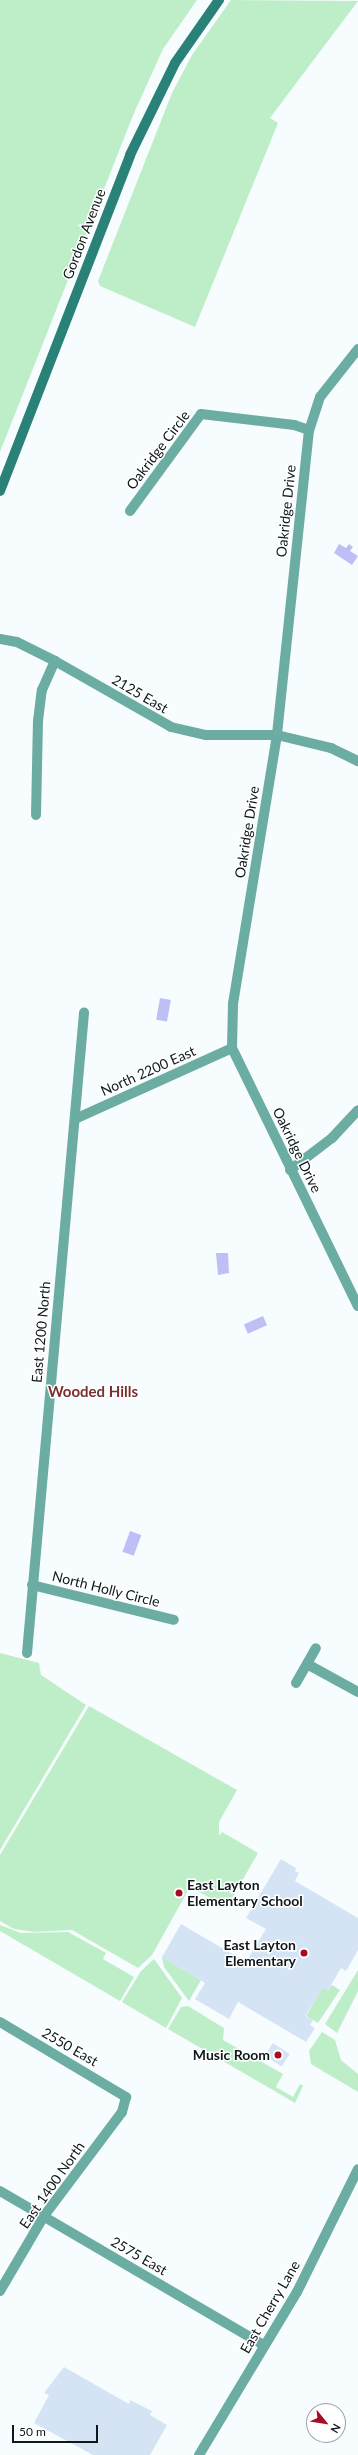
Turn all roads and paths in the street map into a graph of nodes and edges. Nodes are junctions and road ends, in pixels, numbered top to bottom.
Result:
1 (218, 0) edge
2 (358, 349) edge
3 (309, 430) junction
4 (0, 491) edge
5 (130, 511) dead end
6 (0, 639) edge
7 (55, 660) junction
8 (277, 735) junction
9 (358, 760) edge
10 (36, 815) dead end
11 (84, 1013) dead end
12 (232, 1048) junction
13 (358, 1110) edge
14 (75, 1119) junction
15 (290, 1170) junction
16 (358, 1306) edge
17 (32, 1585) junction
18 (174, 1620) dead end
19 (316, 1648) dead end
20 (27, 1653) dead end
21 (307, 1664) junction
22 (296, 1683) dead end
23 (358, 1692) edge
24 (0, 2022) edge
25 (126, 2097) joint
26 (358, 2169) edge
27 (0, 2191) edge
28 (44, 2216) junction
29 (0, 2291) edge
30 (264, 2345) junction
31 (199, 2455) edge

1 - 4 main road, Gordon Avenue
2 - 3 street, Oakridge Drive
3 - 5 street, Oakridge Circle
3 - 8 street, Oakridge Drive
6 - 7 street, 2125 East
7 - 8 street, 2125 East
7 - 10 street
8 - 9 street, 2125 East
8 - 12 street, Oakridge Drive
11 - 14 street, East 1200 North
12 - 14 street, North 2200 East
12 - 15 street, Oakridge Drive
13 - 15 street
14 - 17 street, East 1200 North
15 - 16 street, Oakridge Drive
17 - 18 street, North Holly Circle
17 - 20 street, East 1200 North
19 - 21 street
21 - 22 street
21 - 23 street
24 - 25 street, 2550 East
25 - 28 street, East 1400 North
26 - 30 street, East Cherry Lane
27 - 28 street, 2575 East
28 - 29 street, East 1400 North
28 - 30 street, 2575 East
30 - 31 street, East Cherry Lane

